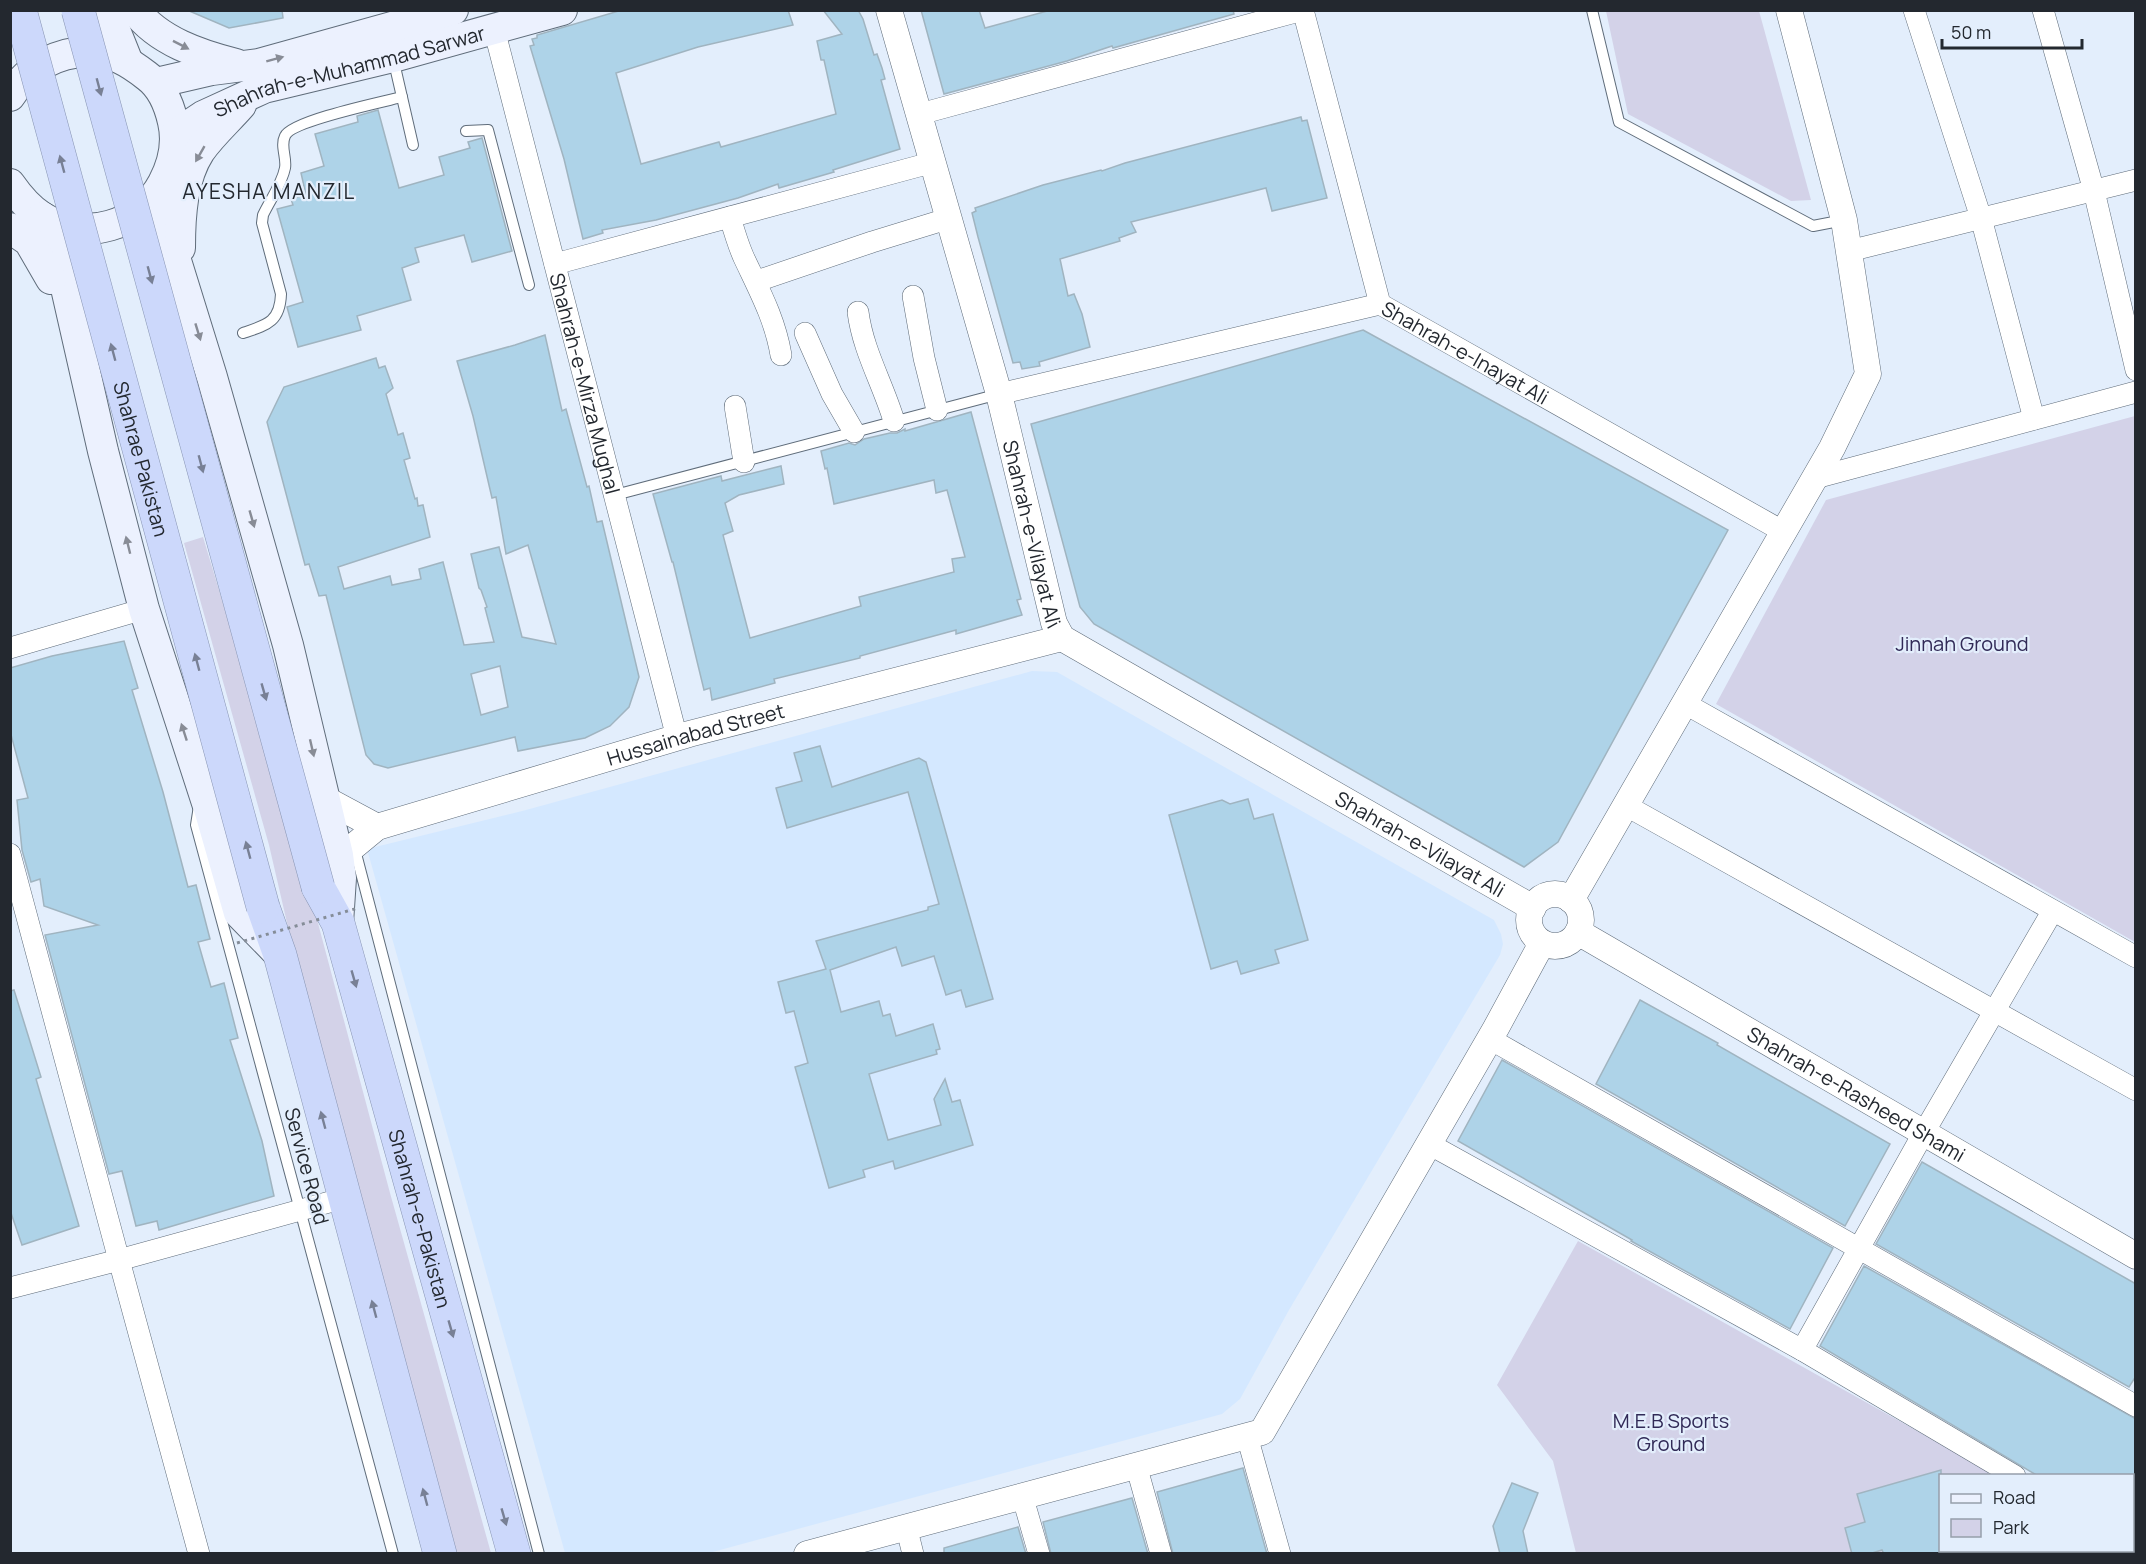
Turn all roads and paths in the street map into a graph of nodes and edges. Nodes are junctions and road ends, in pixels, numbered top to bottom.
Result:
1 (20, 10) edge
2 (78, 10) edge
3 (107, 10) edge
4 (135, 10) edge
5 (453, 10) edge
6 (562, 10) edge
7 (889, 10) edge
8 (1303, 10) edge
9 (1592, 10) edge
10 (1789, 10) edge
11 (1914, 10) edge
12 (2043, 10) edge
13 (494, 29) junction
14 (393, 57) junction
15 (127, 60) junction
16 (248, 80) junction
17 (156, 83) junction
18 (11, 92) edge
19 (402, 97) junction
20 (920, 114) junction
21 (466, 131) dead end
22 (176, 134) junction
23 (413, 145) dead end
24 (934, 162) junction
25 (2136, 180) edge
26 (10, 184) edge
27 (2094, 191) junction
28 (156, 195) junction
29 (42, 217) junction
30 (730, 217) junction
31 (950, 218) junction
32 (1981, 218) junction
33 (1844, 220) junction
34 (10, 228) edge
35 (1849, 251) junction
36 (555, 264) junction
37 (180, 271) junction
38 (757, 281) junction
39 (529, 285) dead end
40 (913, 296) dead end
41 (1380, 304) junction
42 (858, 312) dead end
43 (243, 333) dead end
44 (805, 333) dead end
45 (781, 355) dead end
46 (2136, 370) edge
47 (2136, 392) edge
48 (999, 394) junction
49 (735, 406) dead end
50 (937, 410) junction
51 (2034, 419) junction
52 (894, 421) junction
53 (854, 432) junction
54 (103, 451) junction
55 (744, 462) junction
56 (1815, 478) junction
57 (615, 495) junction
58 (1784, 532) junction
59 (144, 609) junction
60 (1062, 638) junction
61 (10, 648) edge
62 (1684, 703) junction
63 (677, 738) junction
64 (201, 788) junction
65 (323, 798) junction
66 (1625, 805) junction
67 (377, 827) junction
68 (346, 850) junction
69 (10, 854) edge
70 (1571, 900) junction
71 (1533, 908) junction
72 (2052, 912) junction
73 (348, 916) junction
74 (1578, 932) junction
75 (237, 943) dead end
76 (1542, 943) junction
77 (280, 955) junction
78 (2136, 957) edge
79 (1995, 1010) junction
80 (1490, 1039) junction
81 (2136, 1090) edge
82 (1923, 1134) junction
83 (1429, 1144) junction
84 (344, 1198) junction
85 (300, 1210) junction
86 (1858, 1249) junction
87 (2136, 1256) edge
88 (118, 1260) junction
89 (10, 1288) edge
90 (1802, 1350) junction
91 (2136, 1406) edge
92 (1247, 1436) junction
93 (1136, 1465) junction
94 (2012, 1474) edge
95 (1022, 1495) junction
96 (906, 1526) junction
97 (200, 1554) edge
98 (393, 1554) edge
99 (440, 1554) edge
100 (514, 1554) edge
101 (539, 1554) edge
102 (807, 1554) edge
103 (913, 1554) edge
104 (1039, 1554) edge
105 (1161, 1554) edge
106 (1280, 1554) edge

77 -> 1 highway, Shahrae Pakistan, bridge
2 -> 73 highway, Shahrah-e-Pakistan, bridge
3 - 15 main road
4 -> 16 main road
16 -> 5 main road, Shahrah-e-Muhammad Sarwar
6 - 13 main road, Shahrah-e-Muhammad Sarwar
7 - 20 street, Shahrah-e-Vilayat Ali
8 - 20 street
8 - 41 street, Shahrah-e-Inayat Ali
9 - 33 lane
10 - 33 street
11 - 32 street
12 - 27 street
13 - 14 main road, Shahrah-e-Muhammad Sarwar
13 - 36 street, Shahrah-e-Mirza Mughal
14 - 16 main road, Shahrah-e-Muhammad Sarwar
14 - 19 lane
15 - 17 main road
15 - 18 main road
16 - 17 main road, Shahrah-e-Muhammad Sarwar
16 - 22 main road, Shahrah-e-Muhammad Sarwar
16 -> 37 main road
17 - 22 main road
19 - 23 lane
19 - 43 lane
20 - 24 street, Shahrah-e-Vilayat Ali
21 - 39 lane
22 - 28 main road
24 - 30 street
24 - 31 street, Shahrah-e-Vilayat Ali
25 - 27 street
26 - 29 main road
27 - 32 street
27 - 46 street
28 - 29 main road
28 - 37 main road
29 - 54 main road
30 - 36 street
30 - 38 street
31 - 38 street
31 - 48 street, Shahrah-e-Vilayat Ali
32 - 35 street
32 - 51 street
33 - 35 street
34 - 54 main road
35 - 56 street
36 - 57 street, Shahrah-e-Mirza Mughal
37 -> 65 main road
38 - 45 street
40 - 50 street
41 - 48 street
41 - 58 street, Shahrah-e-Inayat Ali
42 - 52 street
44 - 53 street
47 - 51 street
48 - 50 lane
48 - 60 street, Shahrah-e-Vilayat Ali
49 - 55 street
50 - 52 lane
51 - 56 street
52 - 53 lane
53 - 55 lane
59 -> 54 main road
55 - 57 lane
56 - 58 street
57 - 63 street, Shahrah-e-Mirza Mughal
58 - 62 street
59 - 61 street
64 -> 59 main road
60 - 63 street, Hussainabad Street
60 - 71 street, Shahrah-e-Vilayat Ali
62 - 66 street
62 - 72 street
63 - 67 street, Hussainabad Street
64 - 77 main road
64 - 85 lane, Service Road
65 - 67 street
65 - 68 main road
66 - 70 street
66 - 79 street
67 - 68 street, Hussainabad Street
68 - 73 main road
68 - 101 lane
69 - 88 street
70 - 71 street
70 - 74 street
71 - 76 street
72 - 78 street
72 - 79 street
73 - 75 path, bridge
73 -> 100 highway, Shahrah-e-Pakistan
74 - 76 street
74 - 82 street, Shahrah-e-Rasheed Shami
76 - 80 street
84 -> 77 highway
79 - 81 street
79 - 82 street
80 - 83 street
80 - 86 street
82 - 86 street
82 - 87 street, Shahrah-e-Rasheed Shami
83 - 90 street
83 - 92 street
84 - 85 street
99 -> 84 highway
85 - 88 street
85 - 98 lane, Service Road
86 - 90 street
86 - 91 street
88 - 89 street
88 - 97 street
90 - 94 street
92 - 93 street
92 - 106 street
93 - 95 street
93 - 105 street
95 - 96 street
95 - 104 street
96 - 102 street
96 - 103 street

